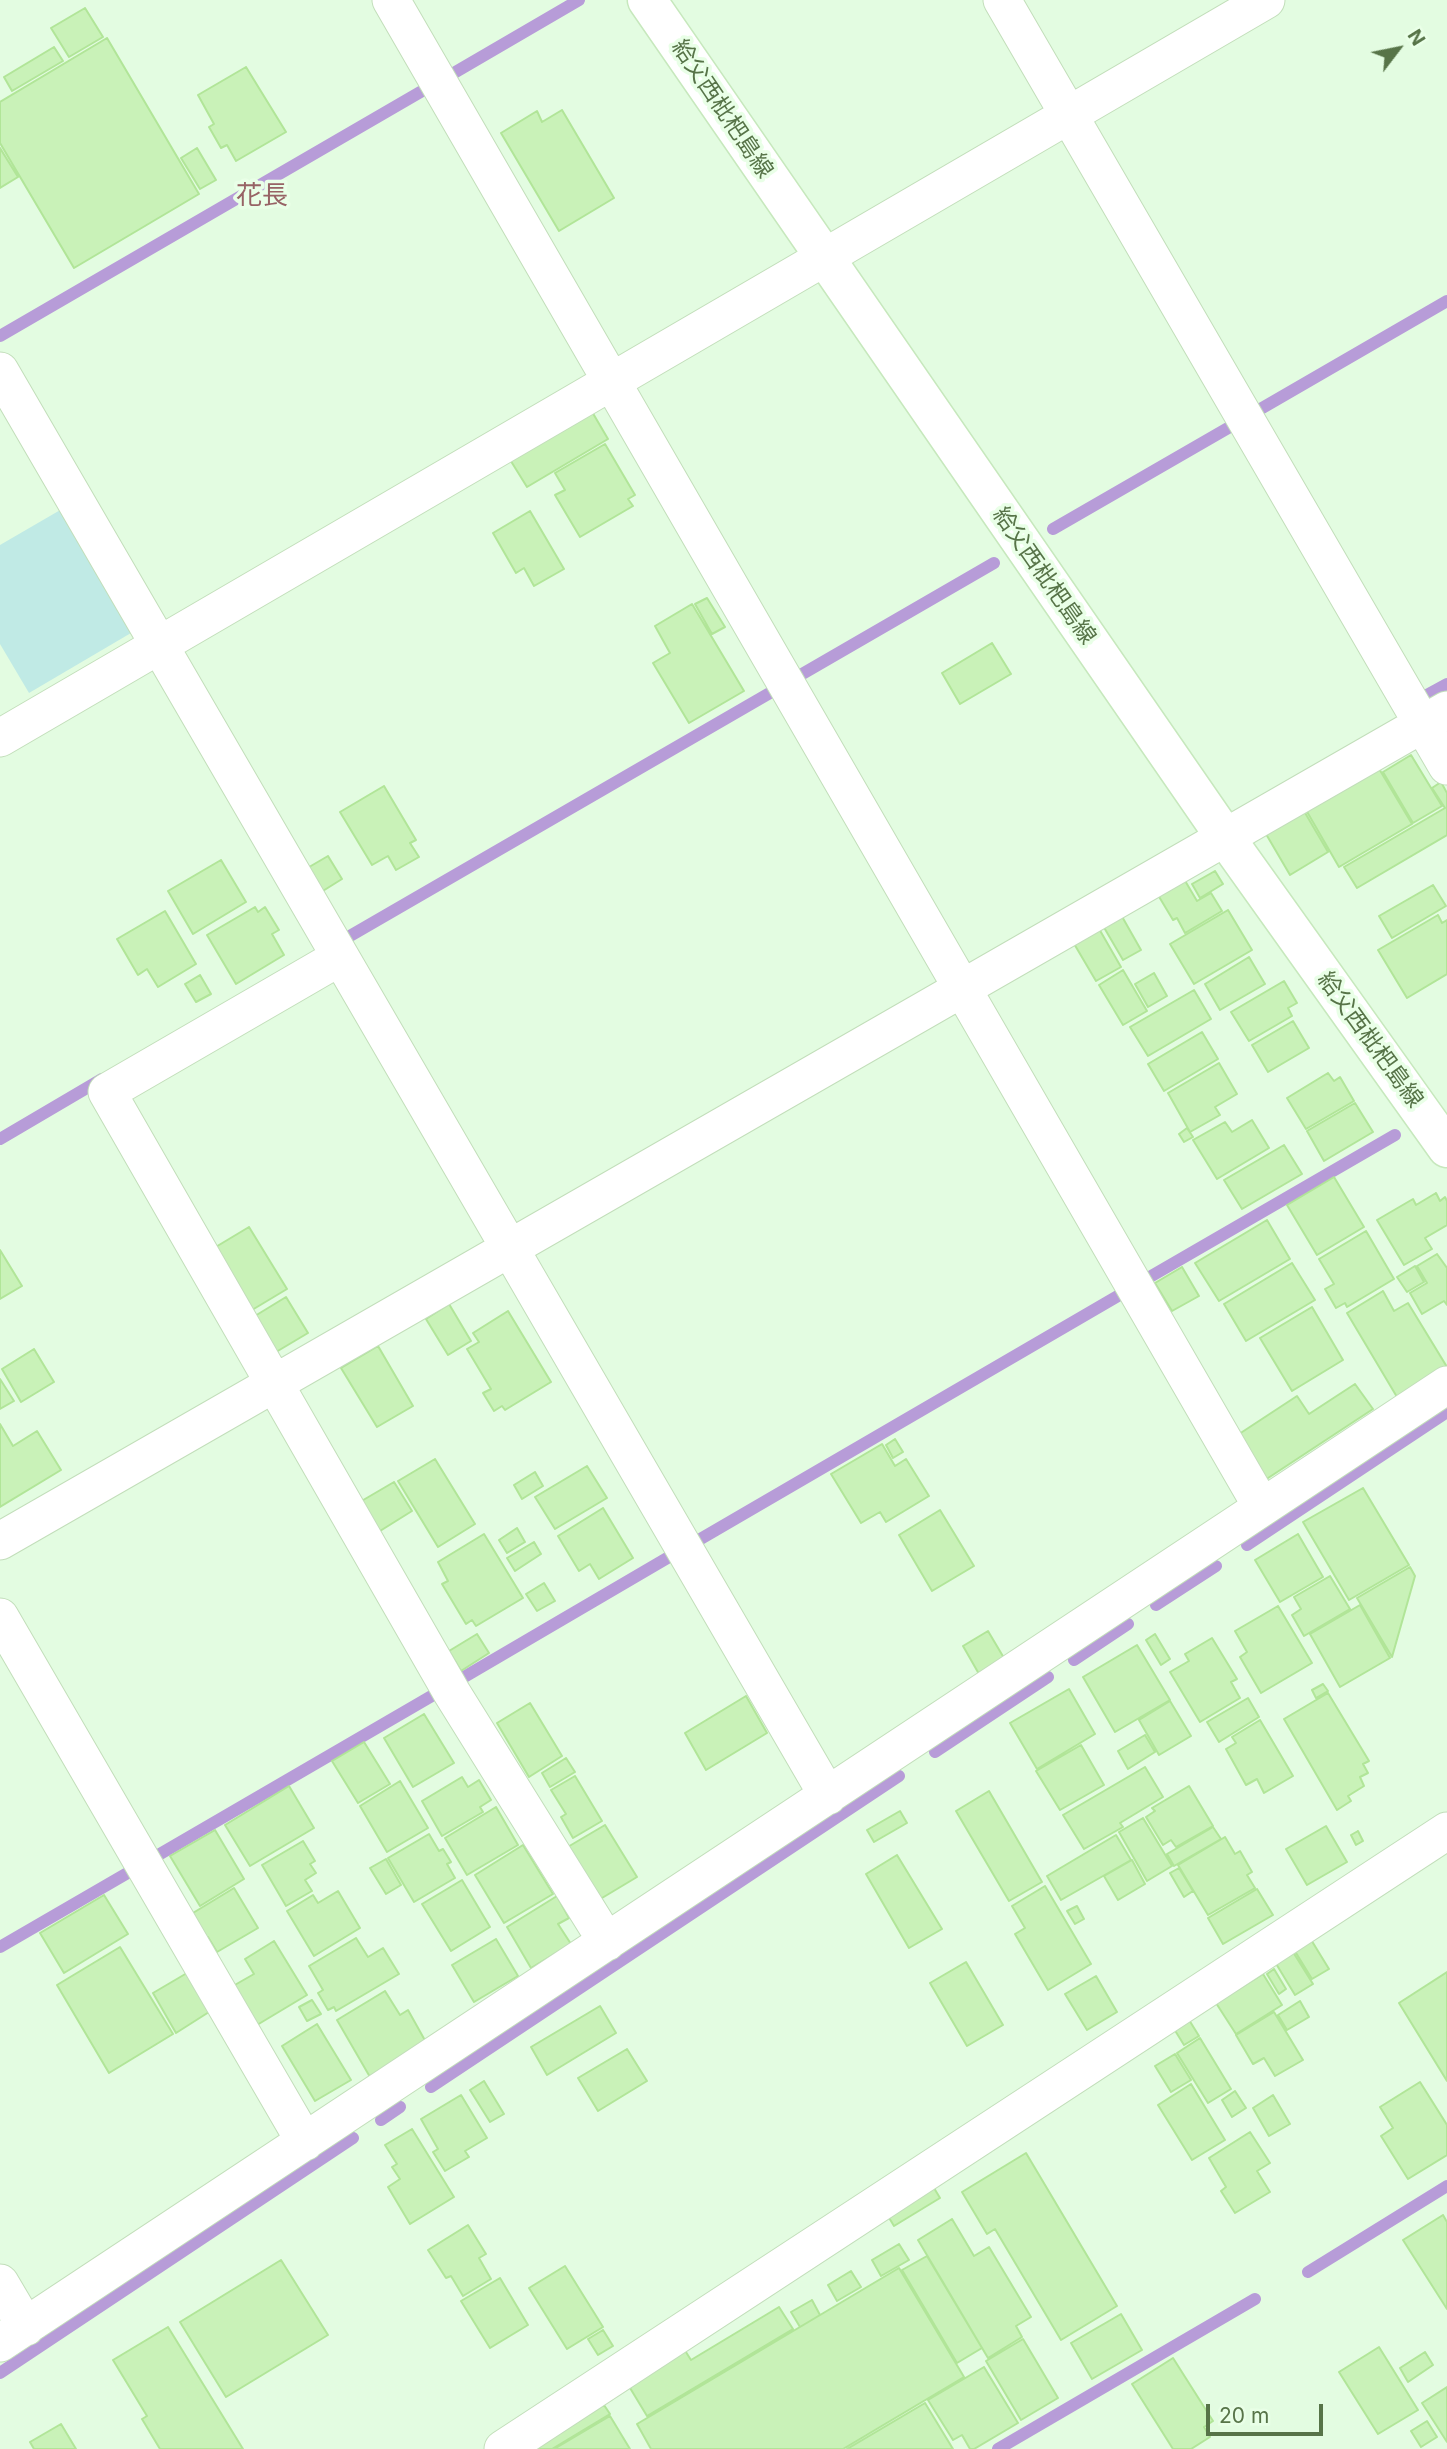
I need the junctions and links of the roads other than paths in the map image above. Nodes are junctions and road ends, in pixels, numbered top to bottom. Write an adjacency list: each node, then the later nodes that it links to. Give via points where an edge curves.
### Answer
1 (391, 0): 8 (street)
2 (647, 0): 6 (main road, 給父西枇杷島線)
3 (1002, 0): 5 (street)
4 (1266, 0): 5 (street)
5 (1069, 114): 6 (street); 10 (street)
6 (823, 257): 8 (street); 13 (main road, 給父西枇杷島線)
7 (0, 371): 9 (street)
8 (611, 381): 9 (street); 15 (street)
9 (159, 645): 11 (street); 14 (street)
10 (1435, 717): 12 (street); 13 (street)
11 (0, 738)
12 (1447, 766)
13 (1225, 837): 15 (street); 16 (main road, 給父西枇杷島線)
14 (340, 957): 17 (street); 18 (street, via 107,1093)
15 (962, 988): 17 (street); 20 (street)
16 (1447, 1148)
17 (509, 1249): 18 (street); 23 (street)
18 (275, 1383): 21 (street); 25 (street, via 452,1693)
19 (1447, 1385): 20 (street)
20 (1262, 1507): 23 (street)
21 (0, 1541)
22 (0, 1617): 26 (street)
23 (828, 1796): 25 (street)
24 (1447, 1831): 29 (street)
25 (607, 1942): 26 (street)
26 (305, 2142): 28 (street)
27 (0, 2283): 28 (street)
28 (13, 2335)
29 (503, 2449)

